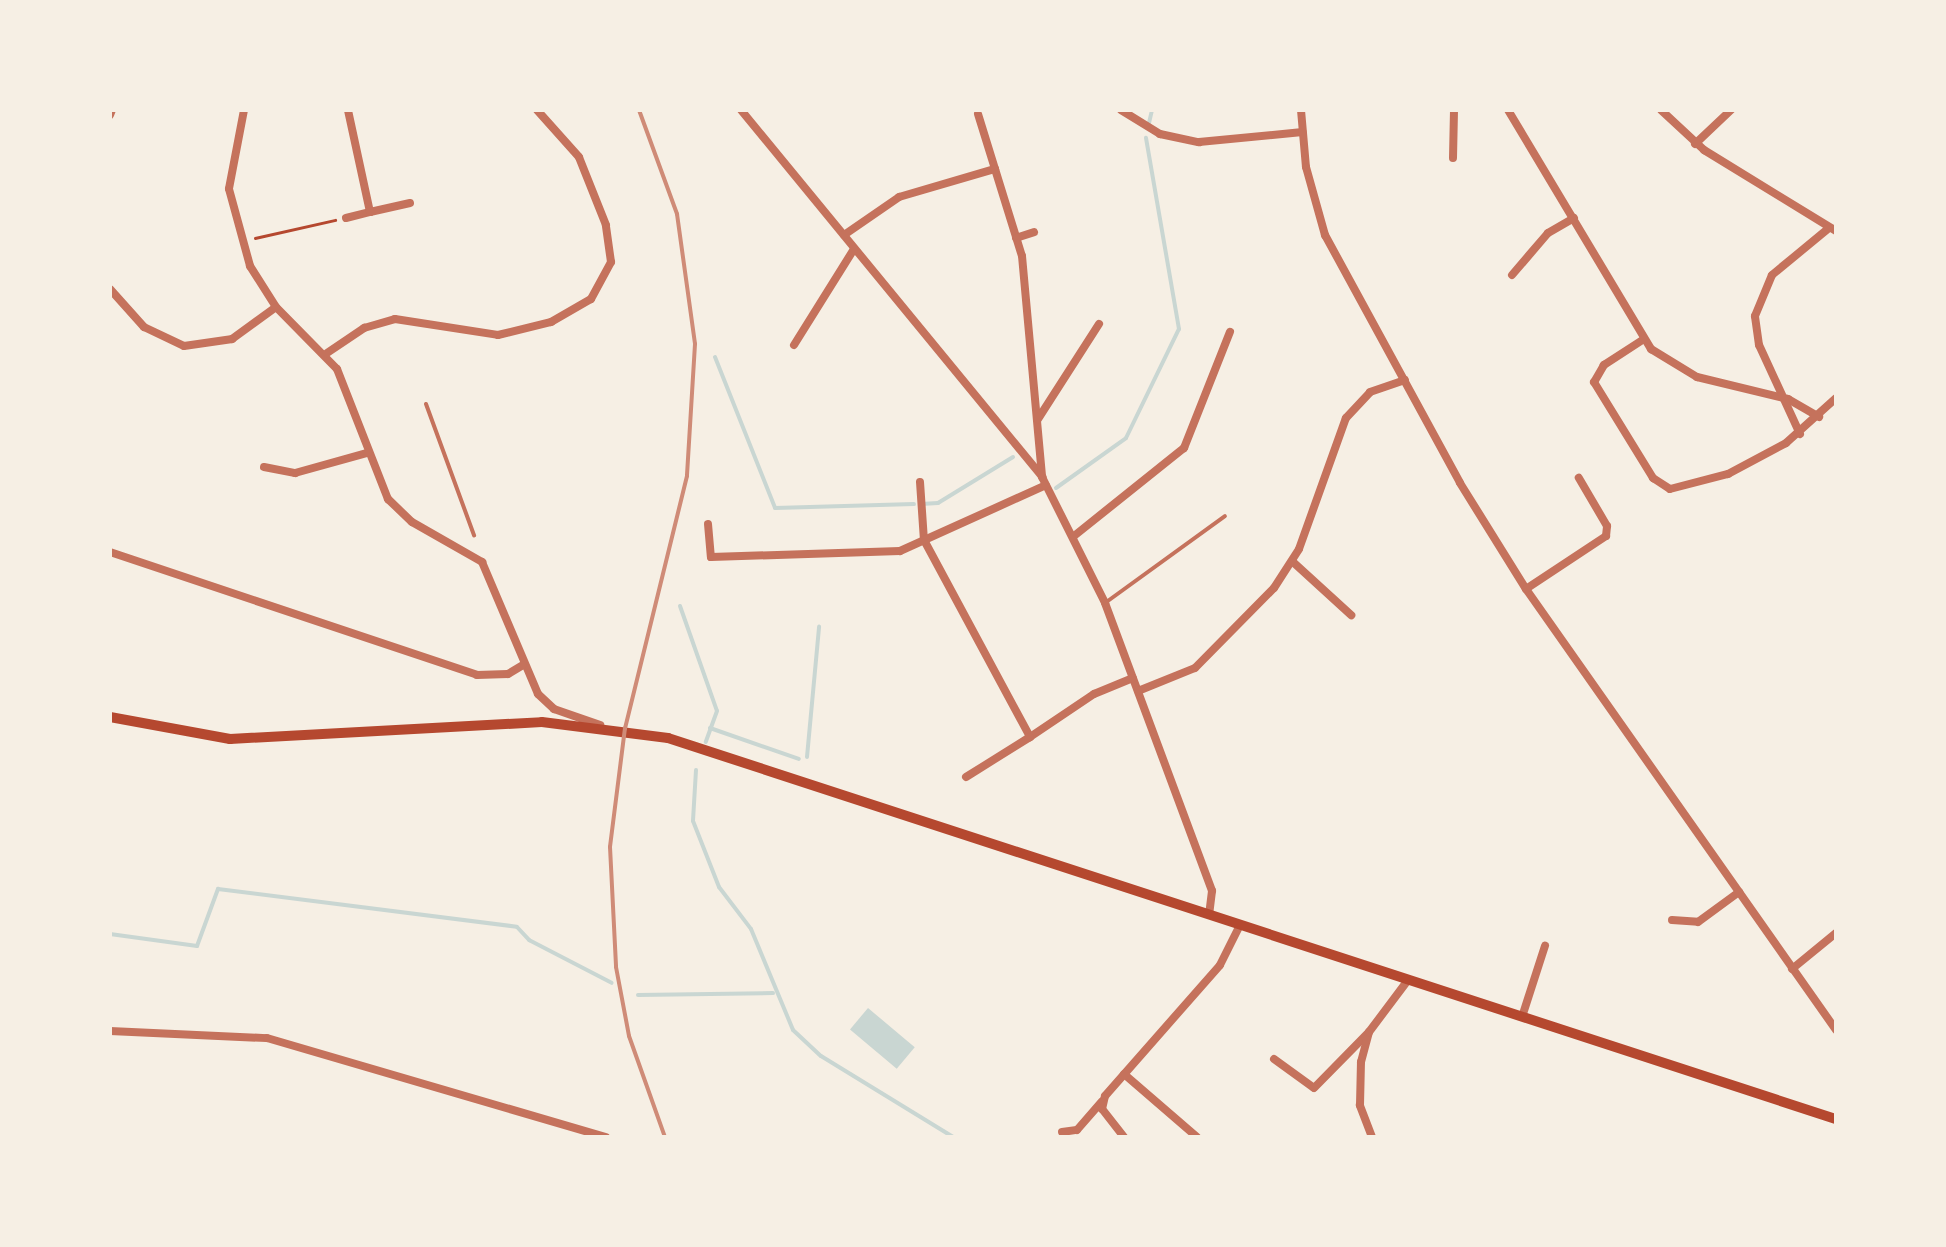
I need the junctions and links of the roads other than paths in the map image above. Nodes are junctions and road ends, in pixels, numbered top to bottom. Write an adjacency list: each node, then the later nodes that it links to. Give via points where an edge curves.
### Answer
1 (258, 110): 11 (street)
2 (348, 110): 18 (street)
3 (537, 110): 33 (street, via 579,157 602,213 611,262 591,299 552,322 498,335 394,318 364,328)
4 (741, 110): 23 (street)
5 (1121, 110): 13 (street, via 1160,134 1199,142)
6 (1301, 110): 13 (street)
7 (1454, 110): 15 (street)
8 (1508, 110): 20 (street)
9 (1661, 110): 14 (street)
10 (1731, 110): 14 (street)
11 (245, 112): 28 (street, via 229,189 240,242)
12 (978, 114): 16 (street)
13 (1303, 132): 34 (street, via 1325,234)
14 (1695, 144): 21 (street)
15 (1454, 158)
16 (995, 170): 23 (street, via 898,197); 24 (street)
17 (410, 203): 18 (street)
18 (370, 212): 19 (street)
19 (346, 218)
20 (1574, 218): 26 (street, via 1548,233); 31 (street)
21 (1833, 230): 36 (street, via 1772,275 1756,308 1760,345)
22 (1034, 232): 24 (street)
23 (844, 236): 25 (street)
24 (1016, 238): 39 (street)
25 (854, 248): 32 (street); 44 (street)
26 (1512, 274)
27 (110, 289): 28 (street, via 144,327 184,346 232,340)
28 (276, 307): 33 (street)
29 (1099, 324): 39 (street)
30 (1230, 332): 49 (street, via 1184,448)
31 (1644, 340): 36 (street, via 1697,378); 40 (street, via 1604,365 1594,382 1660,485 1680,490 1728,474)
32 (794, 345)
33 (327, 353): 41 (street)
34 (1405, 380): 53 (street, via 1370,392 1346,418); 54 (street)
35 (1836, 398): 38 (street)
36 (1788, 399): 38 (street); 40 (street)
37 (426, 404): 48 (lane)
38 (1819, 417): 40 (street)
39 (1038, 420): 44 (street)
40 (1800, 434)
41 (366, 453): 42 (street, via 295,473); 51 (street, via 402,514)
42 (264, 467)
43 (1578, 478): 54 (street, via 1608,526 1606,536)
44 (1044, 481): 49 (street); 50 (street)
45 (920, 482): 50 (street)
46 (1225, 516): 55 (lane)
47 (708, 524): 50 (street, via 711,557 900,551)
48 (474, 534): 51 (street)
49 (1074, 536): 55 (street)
50 (924, 540): 62 (street)
51 (466, 547): 57 (street, via 490,577)
52 (110, 552): 57 (street, via 476,674 500,676)
53 (1294, 562): 56 (street); 59 (street, via 1195,668)
54 (1526, 590): 64 (street)
55 (1105, 603): 58 (street)
56 (1351, 615)
57 (523, 665): 61 (street, via 545,702)
58 (1133, 678): 59 (street); 62 (street, via 1094,694)
59 (1138, 690): 65 (street, via 1212,891)
60 (110, 717): 61 (main road, via 230,740)
61 (600, 724): 65 (main road)
62 (1030, 737): 63 (street)
63 (966, 777)
64 (1739, 892): 66 (street, via 1698,922); 70 (street)
65 (1210, 915): 67 (main road)
66 (1672, 920)
67 (1240, 925): 71 (main road); 77 (street, via 1220,965)
68 (1836, 933): 70 (street)
69 (1545, 946): 72 (street)
70 (1792, 969): 73 (street)
71 (1408, 980): 72 (main road); 75 (street)
72 (1522, 1017): 79 (main road)
73 (1836, 1030)
74 (110, 1031): 81 (street, via 266,1038)
75 (1369, 1032): 76 (street, via 1314,1088); 84 (street, via 1358,1088)
76 (1274, 1059)
77 (1124, 1074): 78 (street); 83 (street)
78 (1102, 1101): 80 (street, via 1078,1130); 82 (street)
79 (1836, 1119)
80 (1062, 1132)
81 (606, 1137)
82 (1124, 1137)
83 (1197, 1137)
84 (1372, 1137)

